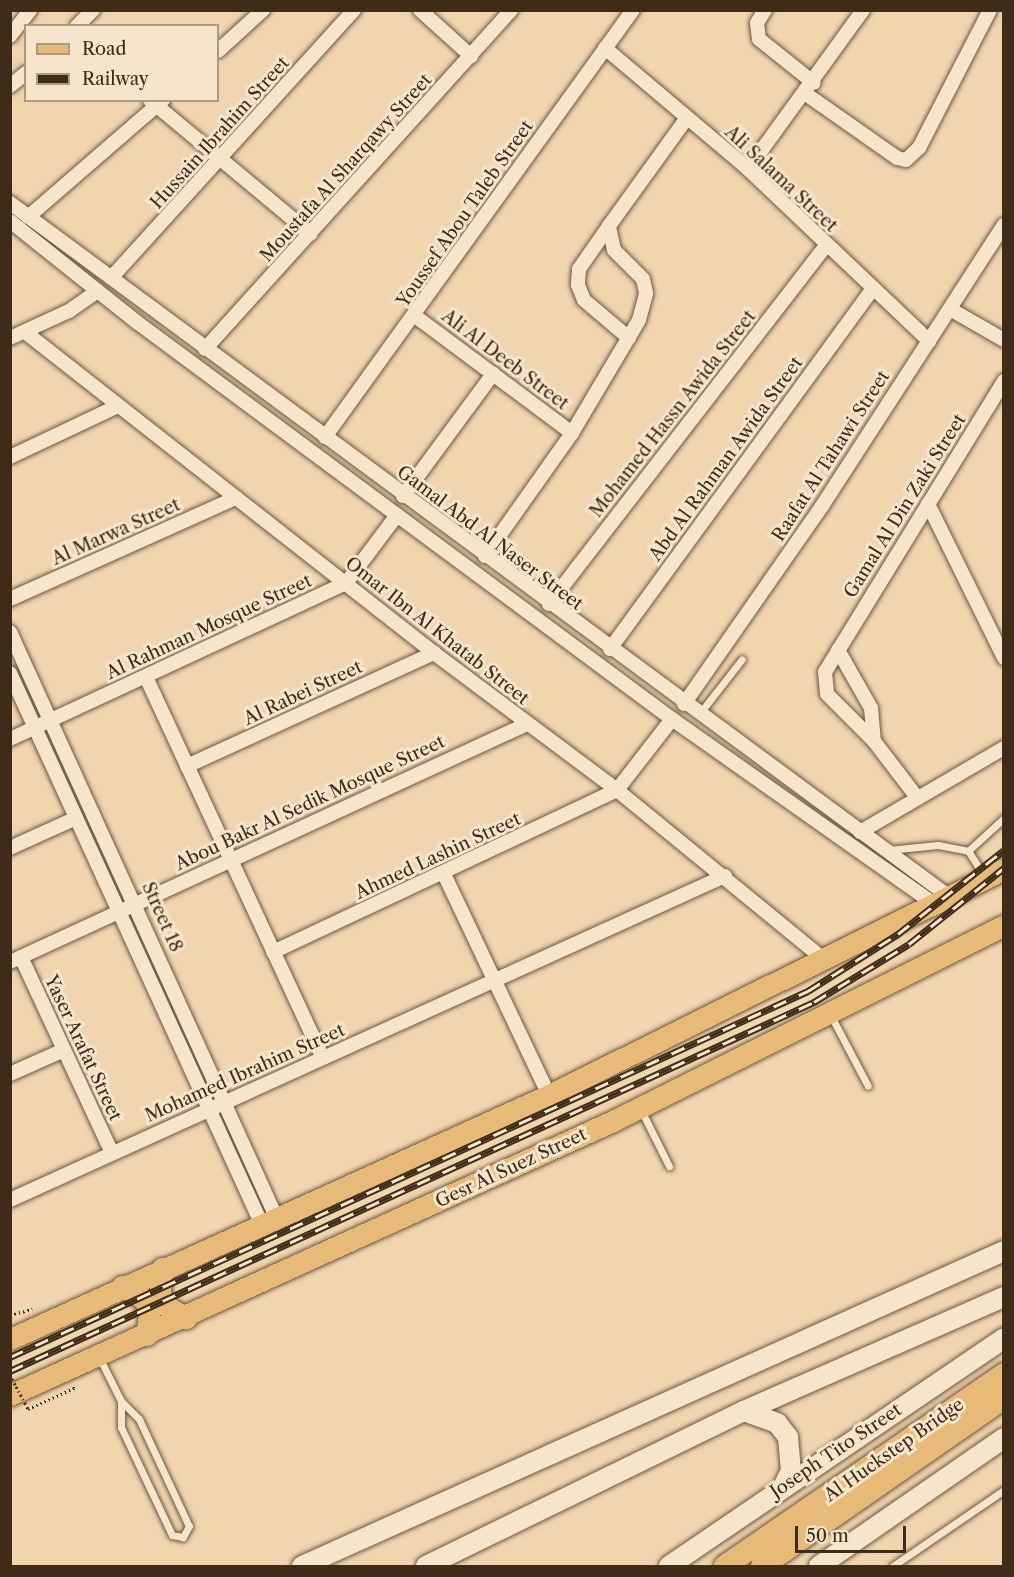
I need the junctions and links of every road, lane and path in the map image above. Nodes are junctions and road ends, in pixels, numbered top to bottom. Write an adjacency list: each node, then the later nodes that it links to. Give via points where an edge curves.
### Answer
1 (30, 10): 12 (street)
2 (93, 10): 11 (street)
3 (263, 10): 14 (street)
4 (354, 10): 21 (street, Hussain Ibrahim Street)
5 (420, 10): 15 (street)
6 (511, 10): 15 (street, Moustafa Al Sharqawy Street)
7 (633, 10): 13 (street, Youssef Abou Taleb Street)
8 (765, 10): 18 (street, via 757,23 759,39)
9 (863, 10): 18 (street)
10 (990, 10): 18 (street, via 919,148 906,160 897,158)
11 (78, 24)
12 (10, 36)
13 (605, 48): 20 (street, Ali Salama Street); 36 (street, Youssef Abou Taleb Street)
14 (219, 50)
15 (471, 56): 29 (street, Moustafa Al Sharqawy Street)
16 (24, 75): 17 (street)
17 (10, 86)
18 (810, 88): 22 (street)
19 (157, 102): 21 (street); 24 (street)
20 (687, 118): 22 (street, Ali Salama Street); 27 (street)
21 (222, 160): 29 (street); 32 (street, Hussain Ibrahim Street)
22 (748, 169): 31 (street, Ali Salama Street)
23 (10, 203): 24 (street, Gamal Abd Al Naser Street)
24 (28, 217): 32 (street, Gamal Abd Al Naser Street)
25 (10, 221): 28 (street, Gamal Abd Al Naser Street)
26 (1004, 225): 35 (street, Raafat Al Tahawi Street)
27 (609, 226): 39 (street, via 614,250 635,267 646,293 645,308); 39 (street, via 579,269 578,285 584,300)
28 (25, 233): 30 (street); 33 (street, Gamal Abd Al Naser Street)
29 (311, 234): 42 (street, Moustafa Al Sharqawy Street)
30 (10, 239)
31 (826, 246): 34 (street, Ali Salama Street); 56 (street, Mohamed Hassn Awida Street)
32 (111, 278): 42 (street, Gamal Abd Al Naser Street)
33 (98, 291): 37 (street); 52 (street, Gamal Abd Al Naser Street)
34 (872, 291): 40 (street, Ali Salama Street); 58 (street, Abd Al Rahman Awida Street)
35 (950, 309): 40 (street, Raafat Al Tahawi Street); 41 (street)
36 (416, 316): 43 (street, Ali Al Deeb Street); 47 (street, Youssef Abou Taleb Street)
37 (25, 332): 38 (street); 45 (street, Omar Ibn Al Khatab Street)
38 (10, 338)
39 (629, 338): 46 (street)
40 (929, 340): 65 (street, Raafat Al Tahawi Street, via 822,506)
41 (1004, 340)
42 (206, 349): 47 (street, Gamal Abd Al Naser Street)
43 (493, 374): 46 (street, Ali Al Deeb Street); 49 (street)
44 (1004, 381): 51 (street, Gamal Al Din Zaki Street)
45 (118, 406): 48 (street); 50 (street, Omar Ibn Al Khatab Street)
46 (572, 433): 53 (street)
47 (325, 437): 49 (street, Gamal Abd Al Naser Street)
48 (10, 457)
49 (403, 496): 53 (street, Gamal Abd Al Naser Street)
50 (236, 498): 54 (street, Omar Ibn Al Khatab Street); 55 (street, Al Marwa Street)
51 (928, 504): 59 (street, Gamal Al Din Zaki Street); 61 (street)
52 (397, 515): 54 (street, Al Rahman Mosque Street); 67 (street, Gamal Abd Al Naser Street)
53 (485, 556): 56 (street, Gamal Abd Al Naser Street)
54 (346, 583): 60 (street, Omar Ibn Al Khatab Street); 64 (street, Al Rahman Mosque Street)
55 (10, 598)
56 (549, 604): 58 (street, Gamal Abd Al Naser Street)
57 (10, 632): 68 (street, Street 18)
58 (610, 649): 65 (street, Gamal Abd Al Naser Street)
59 (838, 650): 72 (street, via 871,708); 72 (street, Gamal Al Din Zaki Street, via 825,672 827,694)
60 (434, 653): 69 (street, Omar Ibn Al Khatab Street); 74 (street, Al Rabei Street)
61 (1004, 658)
62 (742, 659): 66 (lane)
63 (10, 673): 70 (street, Street 18)
64 (146, 677): 68 (street, Al Rahman Mosque Street); 74 (street)
65 (684, 704): 66 (street, Gamal Abd Al Naser Street)
66 (699, 715): 79 (street, Gamal Abd Al Naser Street)
67 (672, 719): 75 (street); 87 (street, Gamal Abd Al Naser Street)
68 (51, 720): 70 (street, Al Rahman Mosque Street); 88 (street, Street 18)
69 (526, 723): 75 (street, Omar Ibn Al Khatab Street); 83 (street, Abou Bakr Al Sedik Mosque Street)
70 (35, 728): 71 (street, Al Rahman Mosque Street); 77 (street, Street 18)
71 (10, 739)
72 (874, 741): 76 (street, Gamal Al Din Zaki Street)
73 (1004, 748): 76 (street)
74 (187, 766): 83 (street)
75 (617, 790): 84 (street, Ahmed Lashin Street); 86 (street, Omar Ibn Al Khatab Street)
76 (916, 796): 79 (street)
77 (76, 818): 80 (street); 89 (street, Street 18)
78 (1004, 818): 82 (lane)
79 (860, 832): 81 (street, Gamal Abd Al Naser Street)
80 (10, 848)
81 (885, 851): 82 (lane, via 938,845); 87 (street, Gamal Abd Al Naser Street)
82 (968, 851): 85 (lane)
83 (230, 859): 88 (street, Abou Bakr Al Sedik Mosque Street); 91 (street)
84 (444, 874): 91 (street, Ahmed Lashin Street); 94 (street)
85 (995, 874): 87 (main road)
86 (725, 876): 93 (street, Omar Ibn Al Khatab Street); 94 (street, Mohamed Ibrahim Street)
87 (944, 902): 93 (main road)
88 (136, 903): 89 (street, Abou Bakr Al Sedik Mosque Street); 101 (street, Street 18)
89 (119, 911): 92 (street, Abou Bakr Al Sedik Mosque Street); 103 (street, Street 18)
90 (1004, 925): 95 (main road, Gesr Al Suez Street)
91 (273, 952): 97 (street)
92 (16, 960): 96 (street, Yaser Arafat Street)
93 (825, 960): 100 (main road)
94 (494, 980): 97 (street, Mohamed Ibrahim Street); 100 (street)
95 (830, 1014): 99 (lane); 102 (main road, Gesr Al Suez Street)
96 (64, 1050): 98 (street); 104 (street, Yaser Arafat Street)
97 (322, 1058): 101 (street, Mohamed Ibrahim Street)
98 (10, 1074)
99 (868, 1086)
100 (549, 1095): 107 (main road)
101 (225, 1102): 103 (street, Mohamed Ibrahim Street); 107 (street, Street 18)
102 (640, 1108): 105 (lane); 114 (main road, Gesr Al Suez Street)
103 (210, 1109): 104 (street, Mohamed Ibrahim Street); 107 (street, Street 18)
104 (112, 1153): 106 (street, Mohamed Ibrahim Street)
105 (669, 1166)
106 (10, 1200)
107 (270, 1222): 109 (main road)
108 (1004, 1251): 129 (main road)
109 (162, 1268): 110 (main road); 114 (main road, via 158,1281 165,1305)
110 (122, 1286): 115 (main road, via 134,1291 147,1305 151,1323); 117 (main road)
111 (1004, 1297): 125 (main road)
112 (30, 1306): 113 (path)
113 (10, 1315)
114 (186, 1318): 115 (main road, Gesr Al Suez Street)
115 (147, 1335): 118 (main road, Gesr Al Suez Street)
116 (1004, 1338): 127 (main road, Joseph Tito Street)
117 (10, 1339)
118 (99, 1357): 122 (main road, Gesr Al Suez Street); 124 (lane)
119 (1004, 1374): 132 (highway, Al Huckstep Bridge)
120 (10, 1375): 121 (path, bridge, via 28,1409)
121 (75, 1388)
122 (10, 1395)
123 (1004, 1398): 133 (highway, Al Huckstep Bridge)
124 (121, 1401): 124 (lane, via 121,1427 172,1535 183,1537 189,1526 139,1419)
125 (744, 1411): 127 (main road, via 777,1423 788,1437 793,1454); 130 (main road)
126 (1004, 1438): 134 (main road)
127 (783, 1487): 131 (main road, Joseph Tito Street)
128 (1004, 1490): 135 (lane)
129 (302, 1566)
130 (426, 1566)
131 (669, 1566)
132 (725, 1566)
133 (762, 1566)
134 (819, 1566)
135 (892, 1566)

